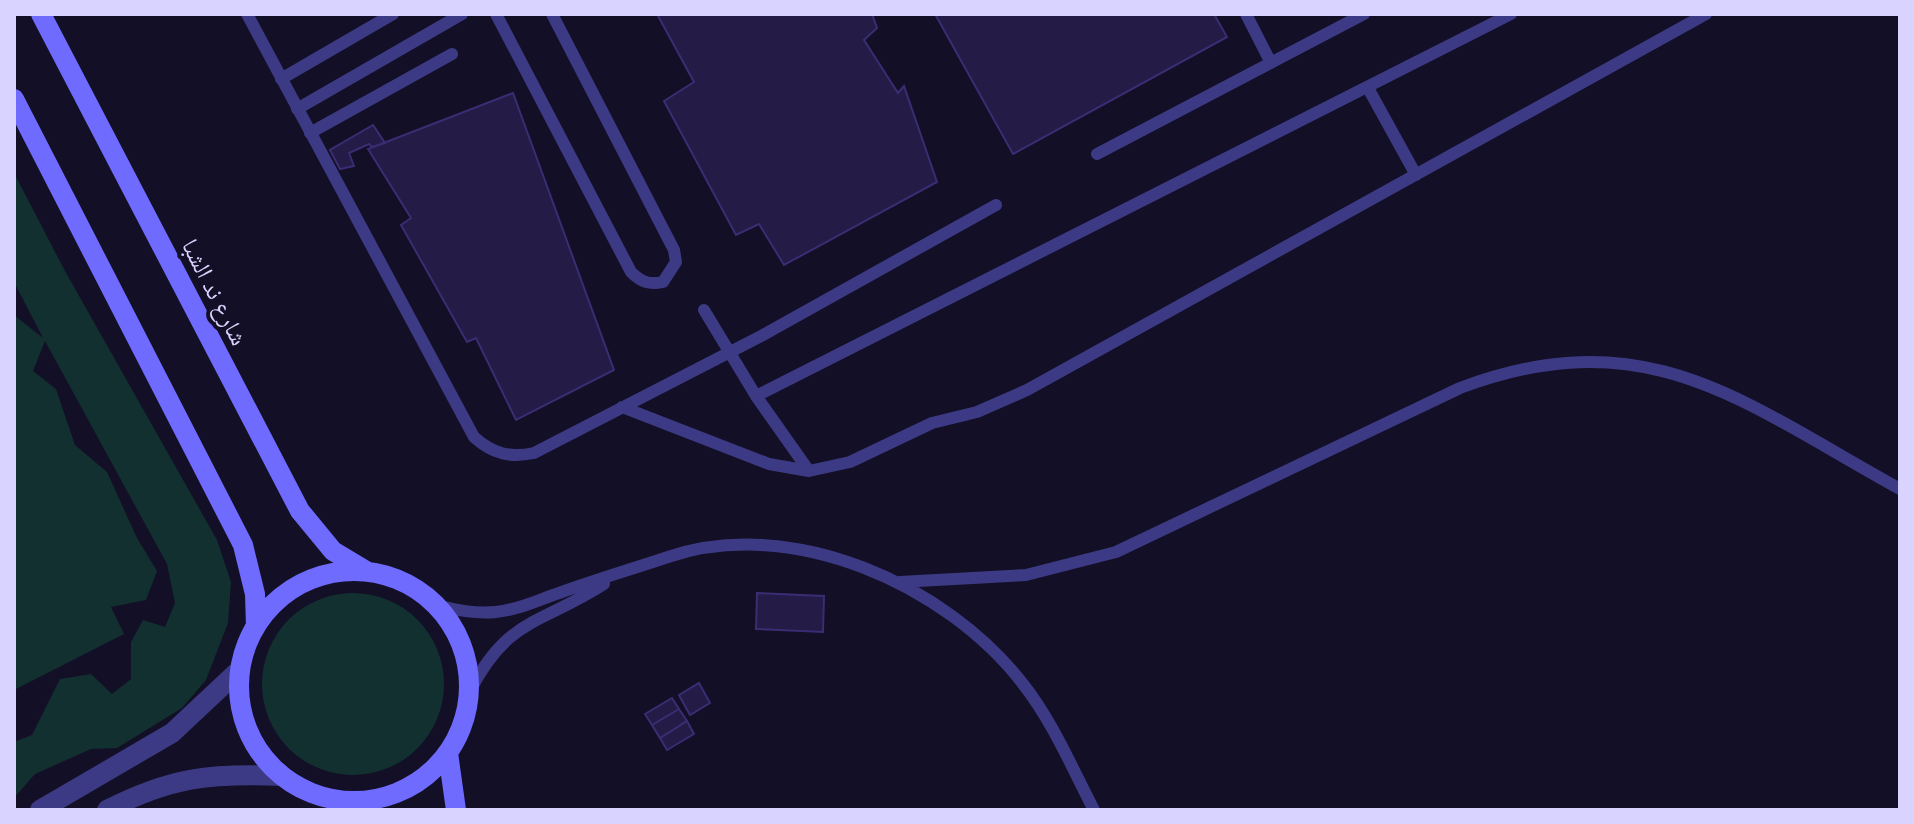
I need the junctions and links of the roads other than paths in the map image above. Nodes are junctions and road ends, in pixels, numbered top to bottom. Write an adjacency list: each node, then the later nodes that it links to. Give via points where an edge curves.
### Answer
1 (41, 14): 27 (main road, شارع ند الشبا, via 300,511 333,551)
2 (247, 14): 13 (lane)
3 (393, 14): 13 (lane)
4 (462, 14): 16 (lane)
5 (496, 14): 6 (lane, via 631,272 639,281 663,282 676,262 674,250)
6 (552, 14)
7 (1246, 14): 12 (lane)
8 (1364, 14): 12 (lane)
9 (1511, 14): 14 (lane)
10 (1706, 14): 19 (lane)
11 (452, 54): 17 (lane)
12 (1271, 63): 18 (lane)
13 (281, 79): 16 (lane)
14 (1368, 88): 19 (lane); 23 (lane)
15 (14, 99): 31 (main road, via 243,545 255,594)
16 (297, 109): 17 (lane)
17 (310, 133): 24 (lane, via 474,437 484,446 508,456 534,453)
18 (1097, 154)
19 (1416, 175): 25 (lane, via 1027,390 977,412 932,423 850,462)
20 (996, 205): 22 (lane)
21 (704, 310): 22 (lane)
22 (728, 353): 23 (lane); 24 (lane)
23 (756, 396): 25 (lane)
24 (622, 407): 25 (lane, via 769,464)
25 (809, 471)
26 (1900, 489): 29 (lane, via 1686,376 1610,360 1571,360 1500,373 1460,388 1149,538 1087,562 1026,575)
27 (368, 572): 30 (main road, via 405,583); 31 (main road, via 342,572 293,589)
28 (612, 578): 29 (lane, via 672,556 757,547 841,560); 30 (lane, via 495,612); 33 (lane, via 517,628 485,662)
29 (900, 582): 40 (lane, via 955,616 1010,667 1042,710)
30 (436, 605): 33 (main road, via 455,630)
31 (256, 626): 32 (main road)
32 (236, 673): 35 (main road, via 246,726); 37 (street, via 172,733)
33 (470, 691): 34 (main road, via 467,713)
34 (448, 753): 36 (main road, via 422,778 390,796); 39 (main road)
35 (282, 776): 36 (main road); 38 (street, via 195,776 154,787)
36 (349, 805)
37 (41, 810)
38 (107, 810)
39 (456, 810)
40 (1094, 810)

